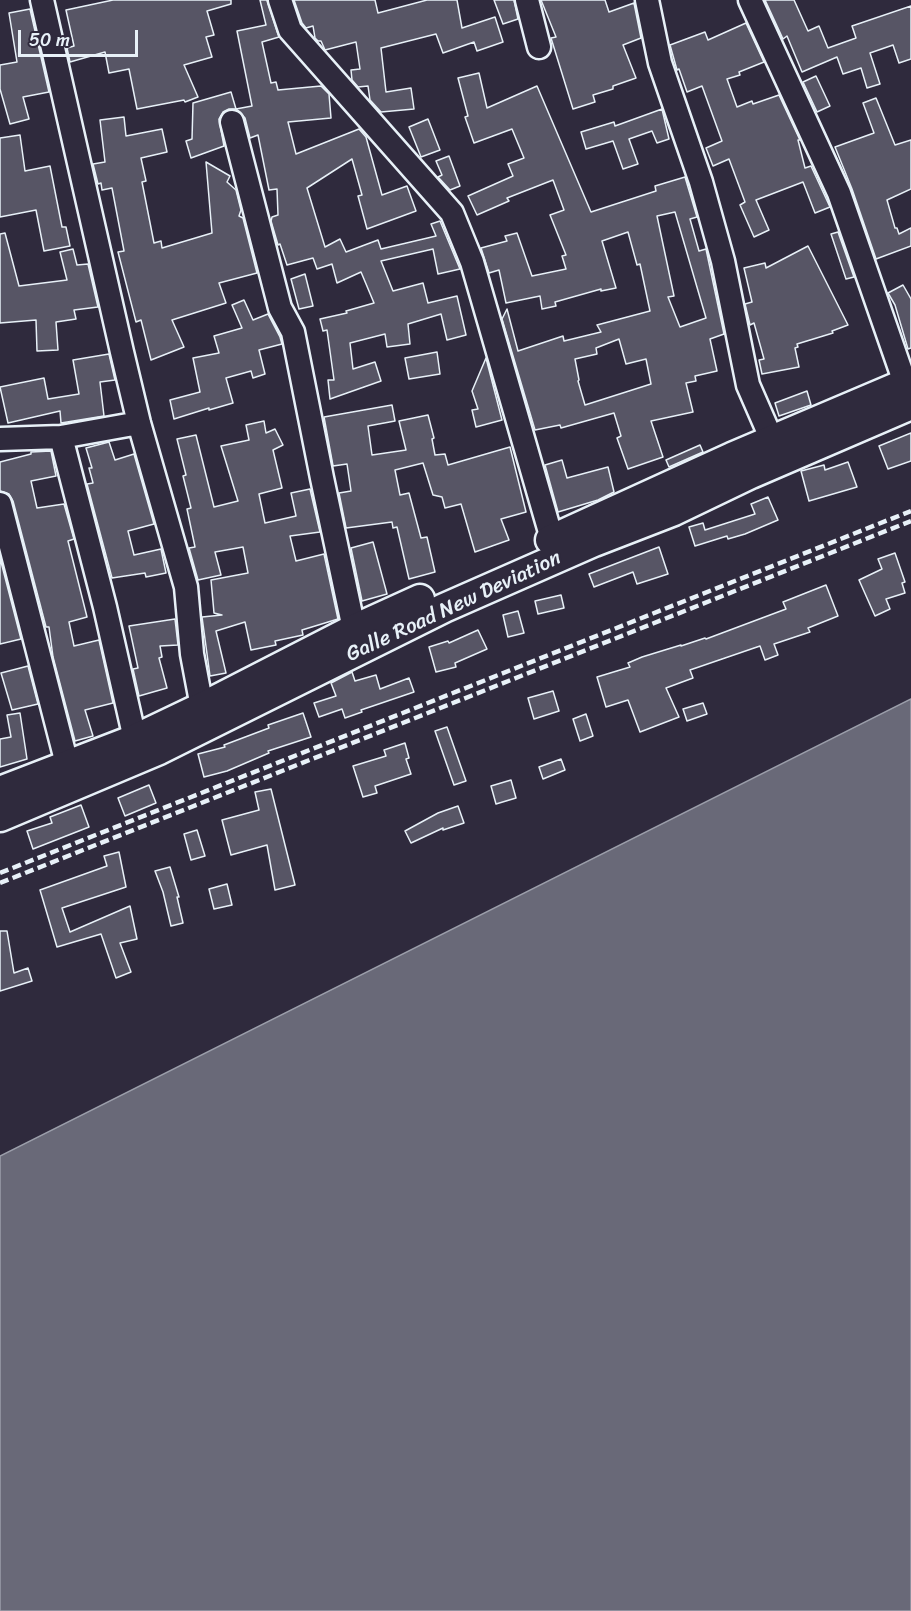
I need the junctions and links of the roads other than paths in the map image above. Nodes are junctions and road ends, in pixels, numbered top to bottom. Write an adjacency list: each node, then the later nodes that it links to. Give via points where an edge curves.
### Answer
1 (42, 0): 9 (street)
2 (280, 0): 14 (street, via 290,30 452,213 472,262)
3 (527, 0): 6 (street)
4 (647, 0): 12 (street, via 660,63 702,182 723,261 748,385)
5 (750, 0): 8 (street, via 839,194)
6 (539, 47)
7 (232, 122): 15 (street, via 280,308 293,332)
8 (909, 389): 12 (main road, Galle Road New Deviation); 20 (main road, Galle Road New Deviation, via 674,511 444,608 159,750)
9 (140, 423): 10 (street); 16 (street, via 186,587)
10 (61, 437): 11 (street); 17 (street)
11 (0, 439)
12 (772, 440): 14 (main road, Galle Road New Deviation)
13 (0, 504): 18 (street)
14 (552, 539): 15 (main road, Galle Road New Deviation)
15 (354, 629): 16 (main road, Galle Road New Deviation)
16 (202, 707): 17 (main road, Galle Road New Deviation)
17 (135, 739): 18 (main road, Galle Road New Deviation)
18 (67, 764): 19 (main road, Galle Road New Deviation)
19 (0, 791)
20 (0, 817)

